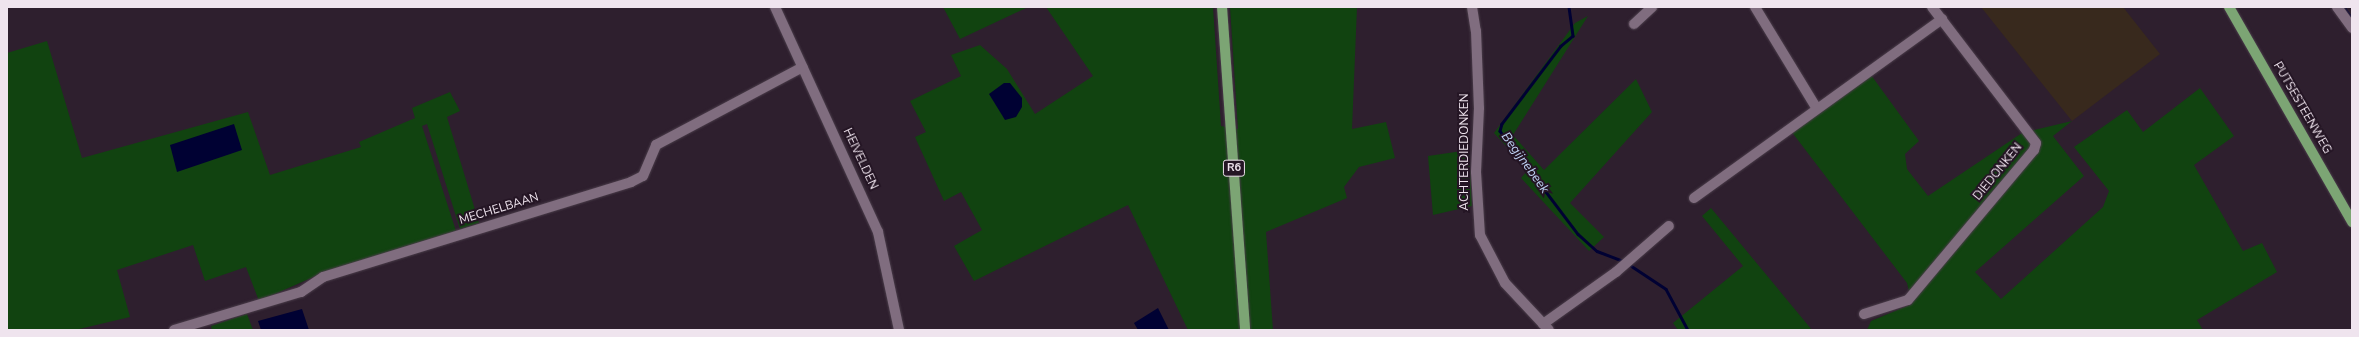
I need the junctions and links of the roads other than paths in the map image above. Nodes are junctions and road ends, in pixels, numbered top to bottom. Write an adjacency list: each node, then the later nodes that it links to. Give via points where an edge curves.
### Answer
1 (775, 7): 12 (street, HEIVELDEN)
2 (1222, 7): 21 (main road, R6)
3 (1472, 7): 18 (street, ACHTERDIEDONKEN, via 1479,108 1476,172 1480,235 1496,270)
4 (1652, 7): 10 (street)
5 (1755, 7): 13 (street)
6 (1932, 7): 9 (street, DIEDONKEN)
7 (2229, 7): 15 (main road, PUTSESTEENWEG)
8 (2337, 7): 11 (street)
9 (1942, 19): 13 (street); 17 (street, DIEDONKEN, via 2036,143 2034,150 1908,300)
10 (1634, 24)
11 (2352, 28)
12 (803, 67): 19 (street, MECHELBAAN, via 656,145 643,176 631,182 323,277 301,292); 20 (street, HEIVELDEN, via 878,232)
13 (1817, 108): 14 (street)
14 (1694, 198)
15 (2352, 222)
16 (1669, 226): 18 (street, ACHTERDIEDONKEN)
17 (1864, 314)
18 (1546, 327)
19 (174, 330)
20 (899, 330)
21 (1245, 330)

